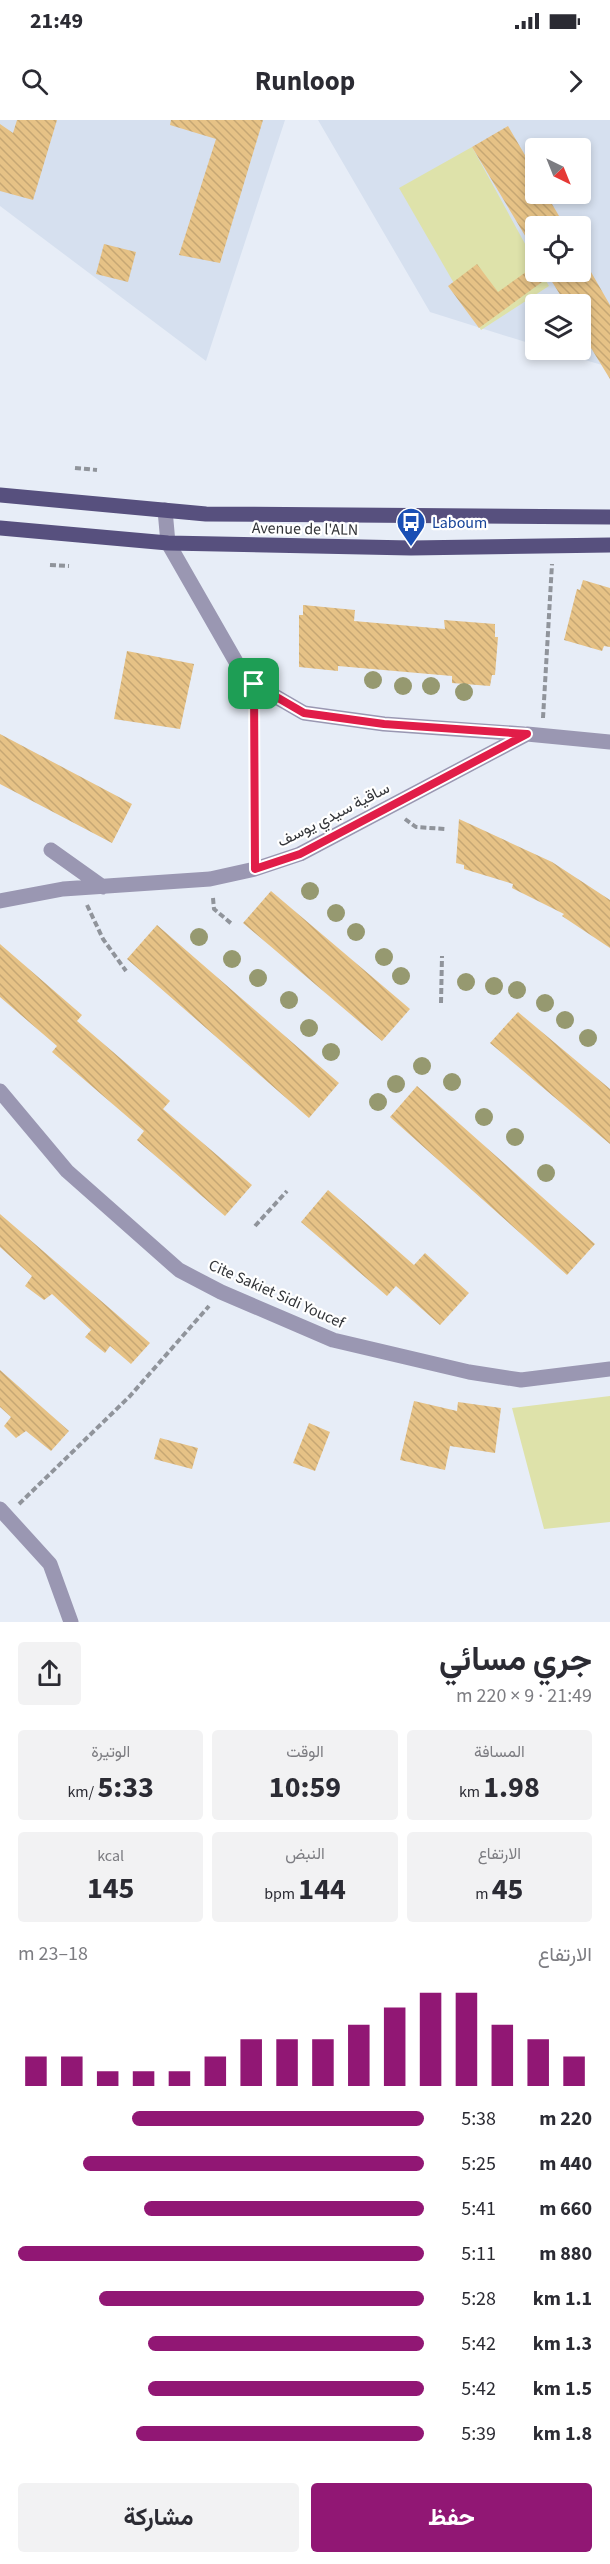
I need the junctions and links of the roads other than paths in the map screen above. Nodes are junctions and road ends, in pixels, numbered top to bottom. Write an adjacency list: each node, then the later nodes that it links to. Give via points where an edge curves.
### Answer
1 (0, 495): 2 (main road)
2 (165, 510): 3 (main road, via 206,514); 5 (street)
3 (610, 517)
4 (0, 528): 5 (main road, Avenue de l'ALN)
5 (168, 543): 6 (main road, Avenue de l'ALN, via 411,548); 7 (street, via 238,667 254,684 304,713 384,724)
6 (610, 545)
7 (535, 734): 8 (street); 10 (street, ساقية سيدي يوسف, via 300,854 210,879)
8 (610, 742)
9 (51, 850): 10 (street)
10 (103, 887): 11 (street, ساقية سيدي يوسف)
11 (0, 901)
12 (0, 1091): 13 (street, Cite Sakiet Sidi Youcef, via 68,1171 179,1270 221,1292 333,1340 469,1372 521,1380)
13 (610, 1369)
14 (3, 1513): 15 (street, via 50,1564)
15 (71, 1622)

